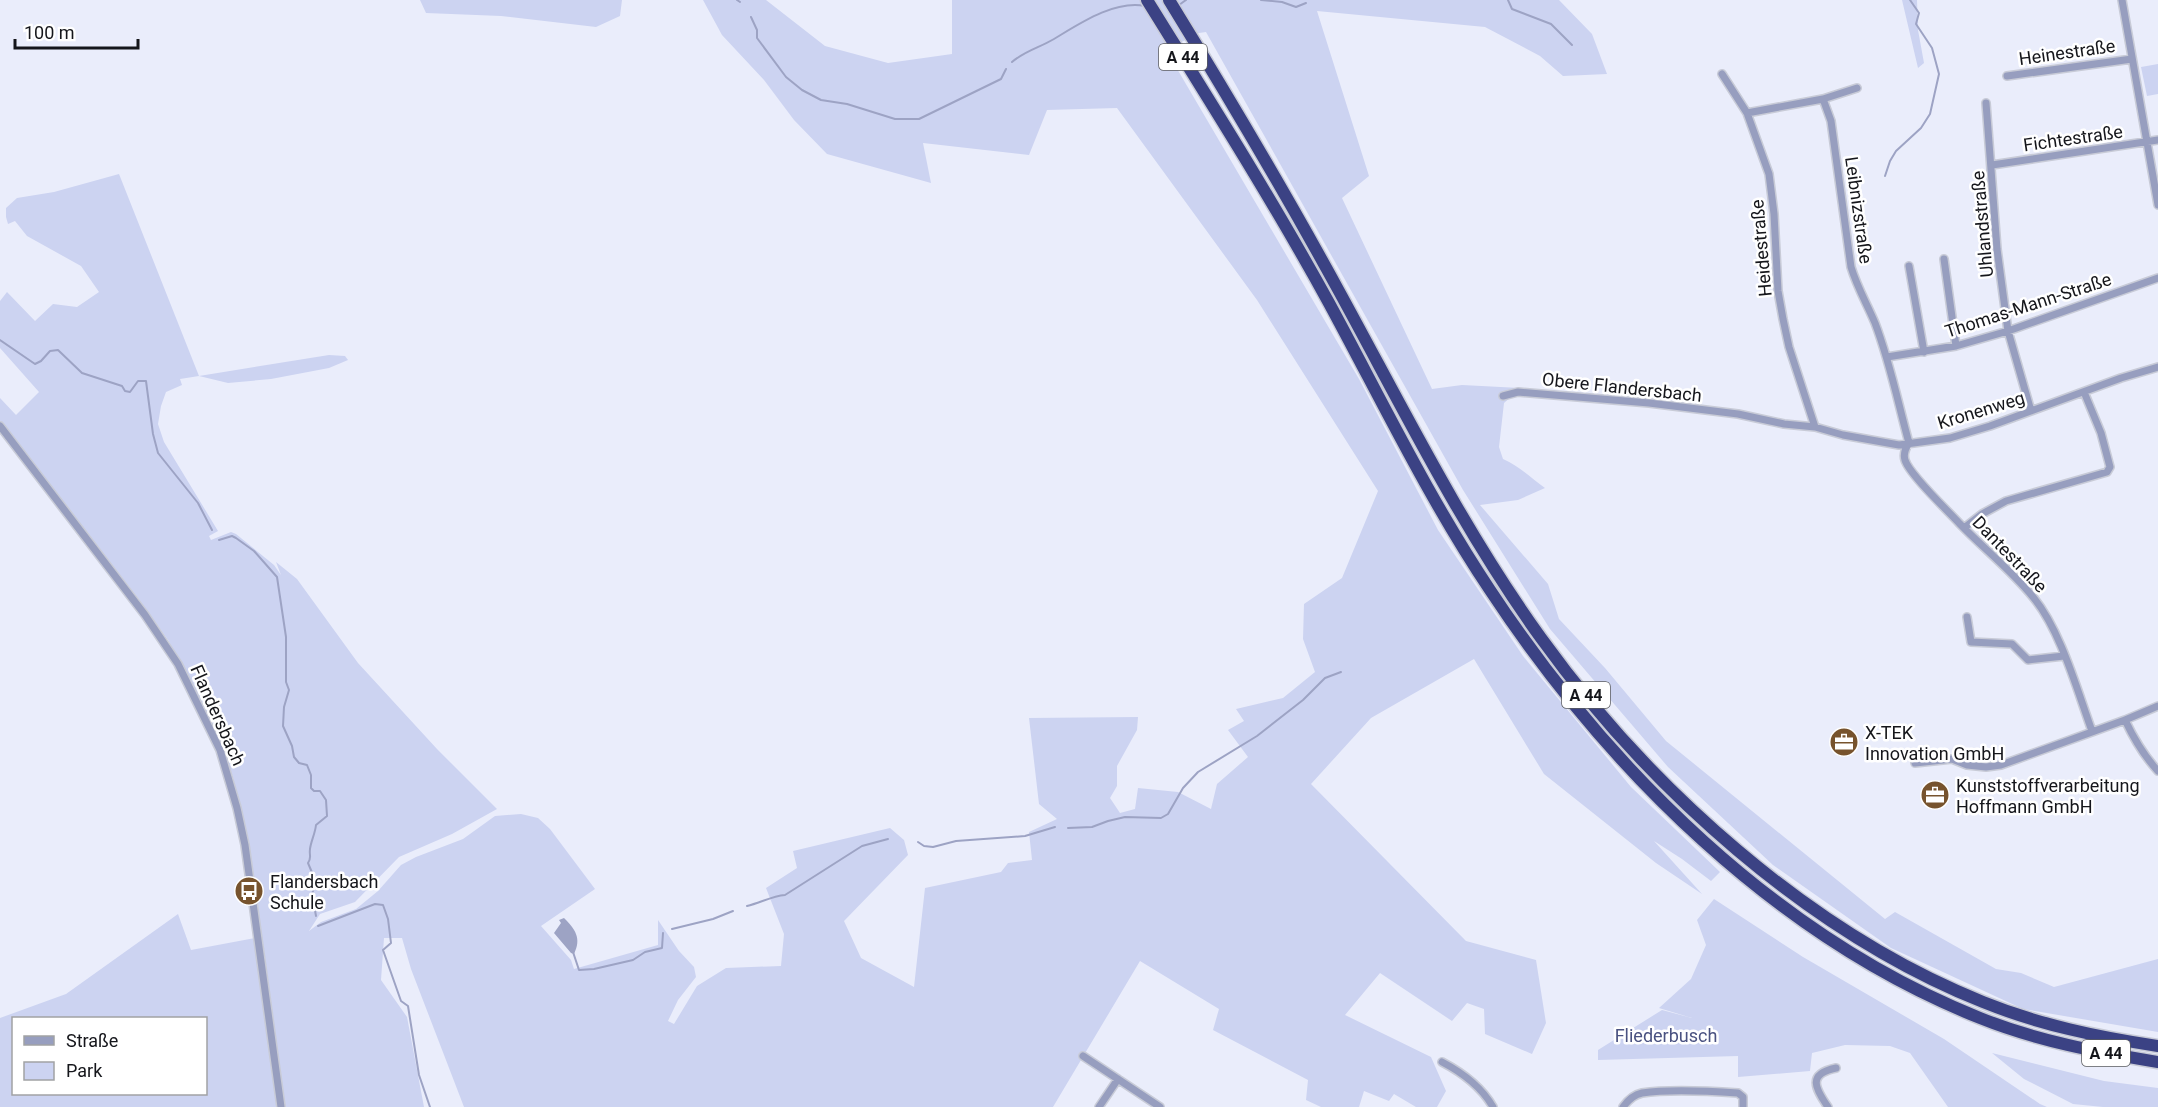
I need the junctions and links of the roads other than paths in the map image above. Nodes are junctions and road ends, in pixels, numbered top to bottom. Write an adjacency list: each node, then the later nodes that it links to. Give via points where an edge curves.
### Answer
1 (1147, 0): 41 (highway, A 44, via 1328,302 1448,524 1489,590 1528,646 1637,775 1684,823 1808,925 1926,995 2054,1043)
2 (1169, 0): 38 (highway, A 44, via 1234,105 1461,515 1502,581 1594,706 1649,767 1763,871 1822,916 1893,960 1983,1003 2043,1023)
3 (2122, 0): 4 (street)
4 (2132, 59): 6 (street, Heinestraße); 12 (street)
5 (1722, 74): 10 (street, Heidestraße)
6 (2007, 76)
7 (1857, 88): 8 (street)
8 (1823, 99): 10 (street); 21 (street, Leibnizstraße, via 1831,121 1851,267)
9 (1986, 103): 13 (street, Uhlandstraße)
10 (1747, 113): 28 (street, Heidestraße, via 1769,174 1783,319)
11 (2158, 140): 12 (street, Fichtestraße)
12 (2147, 142): 13 (street, Fichtestraße); 14 (street)
13 (1992, 165): 18 (street, Uhlandstraße, via 1997,249)
14 (2158, 205)
15 (1944, 259): 19 (street)
16 (1909, 266): 20 (street)
17 (2158, 278): 18 (street, Thomas-Mann-Straße)
18 (2008, 331): 19 (street, Thomas-Mann-Straße); 25 (street, Uhlandstraße)
19 (1956, 346): 20 (street, Thomas-Mann-Straße)
20 (1924, 352): 21 (street, Thomas-Mann-Straße)
21 (1887, 357): 29 (street)
22 (2158, 367): 23 (street, Kronenweg)
23 (2084, 392): 25 (street, Kronenweg); 30 (street, via 2101,433 2110,467 2107,472 2006,501)
24 (1503, 396): 26 (street, Obere Flandersbach, via 1518,392)
25 (2031, 411): 29 (street, Kronenweg, via 1950,438)
26 (1738, 414): 28 (street, Kronenweg)
27 (0, 426): 44 (street, Flandersbach, via 166,642 220,750 245,845)
28 (1815, 427): 29 (street, Kronenweg, via 1899,445)
29 (1909, 443): 30 (street, Dantestraße, via 1904,451 1905,462)
30 (1964, 528): 32 (street, Dantestraße, via 2033,597)
31 (1967, 617): 32 (street, via 1971,642 2012,644 2028,660)
32 (2064, 656): 35 (street, Dantestraße)
33 (2158, 706): 34 (street)
34 (2125, 720): 35 (street); 37 (street, via 2147,760)
35 (2092, 731): 36 (street, via 2001,765 1967,765 1952,759)
36 (1915, 762)
37 (2158, 771)
38 (2158, 1046)
39 (1083, 1056): 43 (street)
40 (1442, 1062): 47 (street, via 1461,1072)
41 (2158, 1062)
42 (1836, 1068): 50 (street, via 1818,1074 1816,1079 1819,1094)
43 (1118, 1079): 45 (street); 46 (street)
44 (281, 1107)
45 (1099, 1107)
46 (1160, 1107)
47 (1493, 1107)
48 (1623, 1107): 49 (street, via 1642,1093 1688,1092 1737,1093 1743,1097)
49 (1743, 1107)
50 (1828, 1107)

